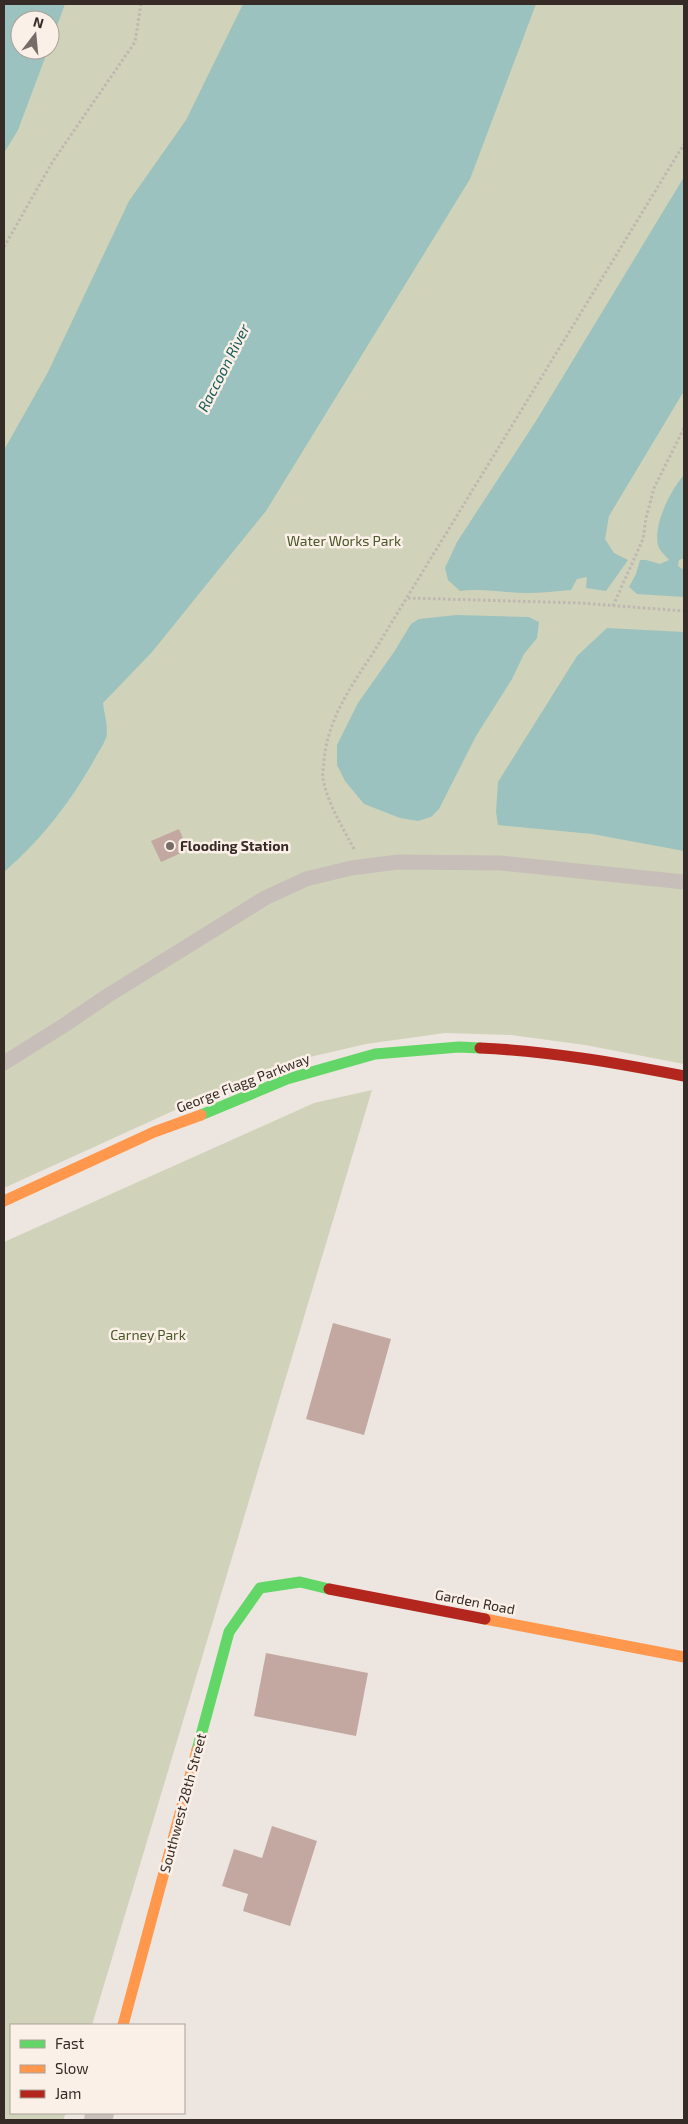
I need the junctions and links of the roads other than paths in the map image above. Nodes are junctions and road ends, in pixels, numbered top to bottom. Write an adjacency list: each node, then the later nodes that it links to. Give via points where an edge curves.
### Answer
1 (684, 882): 3 (lane, via 500,863 398,862 306,879 265,898)
2 (4, 1048): 3 (lane)
3 (19, 1052): 4 (lane)
4 (4, 1063)
5 (684, 1076): 6 (street, George Flagg Parkway, via 611,1062 508,1049 449,1048 375,1054 287,1079 154,1132)
6 (4, 1201)
7 (260, 1588): 8 (street, Garden Road, via 300,1582); 9 (street, Southwest 28th Street, via 229,1632)
8 (684, 1657)
9 (123, 2024)

